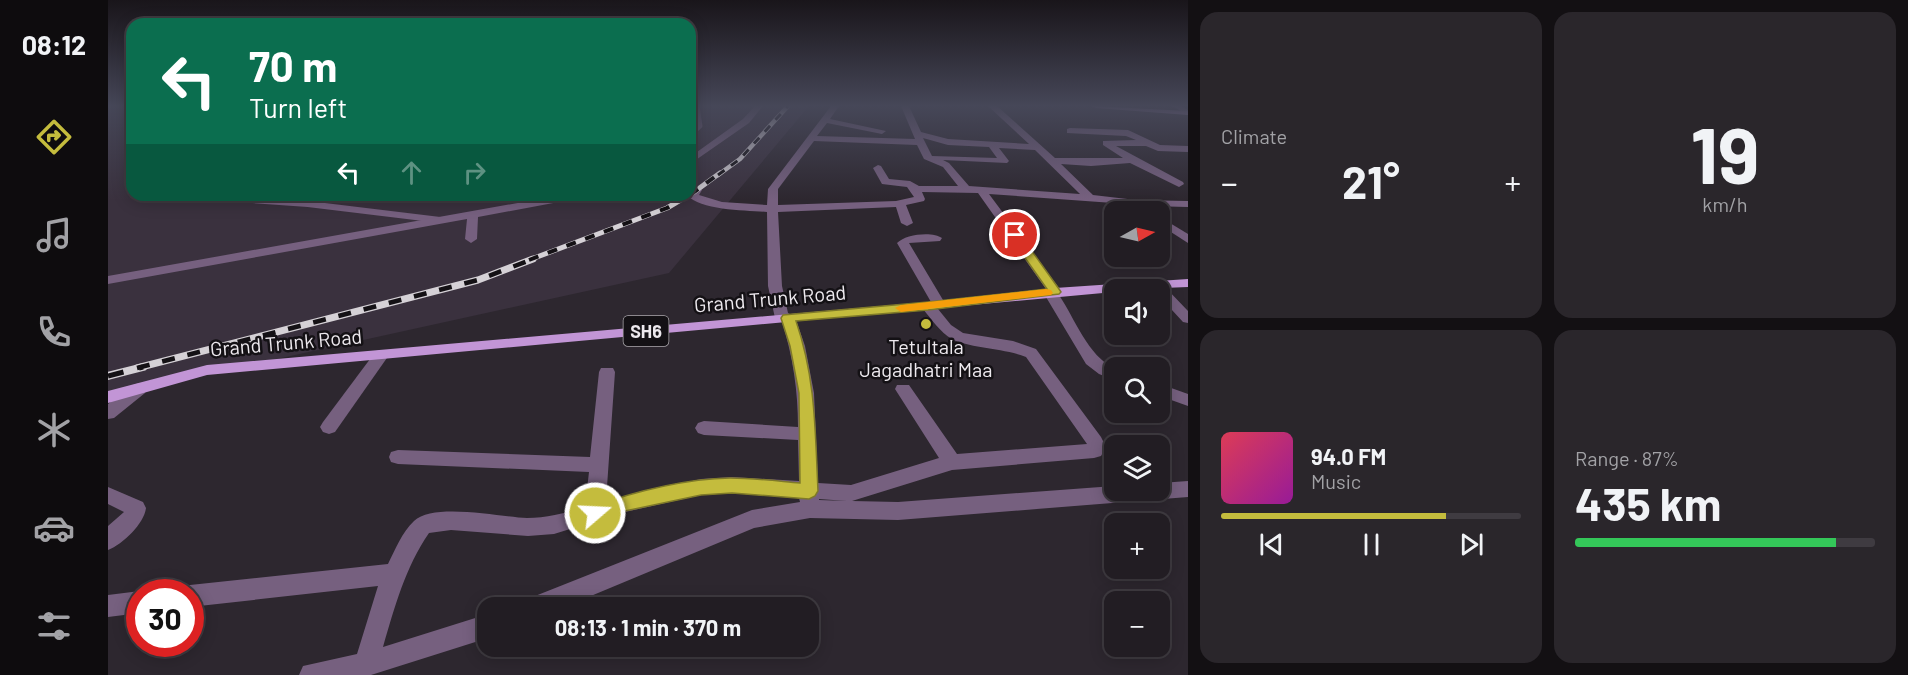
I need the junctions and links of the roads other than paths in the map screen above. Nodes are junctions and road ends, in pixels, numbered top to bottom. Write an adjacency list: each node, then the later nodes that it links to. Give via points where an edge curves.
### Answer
1 (722, 138): 10 (street)
2 (812, 138): 3 (street); 28 (street, via 776,183)
3 (919, 138): 7 (street); 11 (street)
4 (1027, 138): 8 (street)
5 (1138, 138): 6 (street)
6 (1144, 140): 9 (street, via 1158,148); 12 (street, via 1106,143)
7 (993, 146): 8 (street); 11 (street, via 1004,161)
8 (1038, 147): 13 (street)
9 (1188, 149)
10 (696, 156)
11 (927, 157): 18 (street, via 946,165)
12 (1130, 159): 13 (street, via 1091,163); 16 (street)
13 (1051, 160): 21 (street)
14 (878, 168): 17 (street, via 886,182 910,184)
15 (1167, 184): 16 (street)
16 (1184, 184)
17 (916, 189): 18 (street); 25 (street, via 920,199)
18 (966, 189): 19 (street)
19 (982, 191): 21 (street); 40 (street)
20 (696, 196): 28 (street, via 729,206)
21 (1090, 198): 24 (street)
22 (265, 201): 30 (lane)
23 (542, 201): 29 (street)
24 (1117, 201)
25 (900, 204): 28 (street); 31 (street)
26 (1170, 204): 27 (street)
27 (1188, 204)
28 (772, 209): 43 (street, via 775,286)
29 (472, 214): 30 (street); 35 (street)
30 (440, 220): 36 (street)
31 (907, 223)
32 (1170, 227): 34 (street)
33 (936, 237): 42 (street, via 903,243)
34 (1188, 239)
35 (471, 240)
36 (108, 280)
37 (1188, 284): 38 (main road, Grand Trunk Road / SH6)
38 (1170, 286)
39 (1104, 290): 40 (main road, Grand Trunk Road / SH6)
40 (1053, 292): 42 (main road, Grand Trunk Road / SH6); 46 (street, via 1085,354)
41 (1170, 301): 44 (street)
42 (934, 306): 43 (main road, Grand Trunk Road / SH6); 58 (street, via 946,328 959,337 1031,353 1097,447 1094,451)
43 (785, 318): 45 (main road, Grand Trunk Road / SH6); 56 (street, via 797,346 806,393)
44 (1188, 319)
45 (381, 355): 48 (main road, Grand Trunk Road / SH6, via 207,370); 54 (street)
46 (1104, 369)
47 (607, 372): 59 (street)
48 (139, 389): 51 (main road, Grand Trunk Road / SH6); 53 (street)
49 (903, 389): 58 (street)
50 (1170, 394): 52 (street)
51 (108, 397)
52 (1188, 400)
53 (108, 413)
54 (329, 427)
55 (704, 428): 56 (street)
56 (808, 434): 62 (street)
57 (398, 457): 59 (street)
58 (952, 462): 62 (street, via 862,491)
59 (598, 465): 63 (street)
60 (1188, 489): 62 (street, via 898,512)
61 (108, 495): 64 (street, via 136,508 135,514)
62 (809, 500): 63 (street, via 732,486 701,487); 67 (street)
63 (595, 513): 65 (street, via 571,522 528,527 433,522 414,535)
64 (108, 540)
65 (394, 574): 66 (street); 71 (street)
66 (204, 594)
67 (560, 597)
68 (126, 604): 69 (street)
69 (108, 606)
70 (477, 630): 71 (street)
71 (366, 664): 72 (street)
72 (312, 675)

